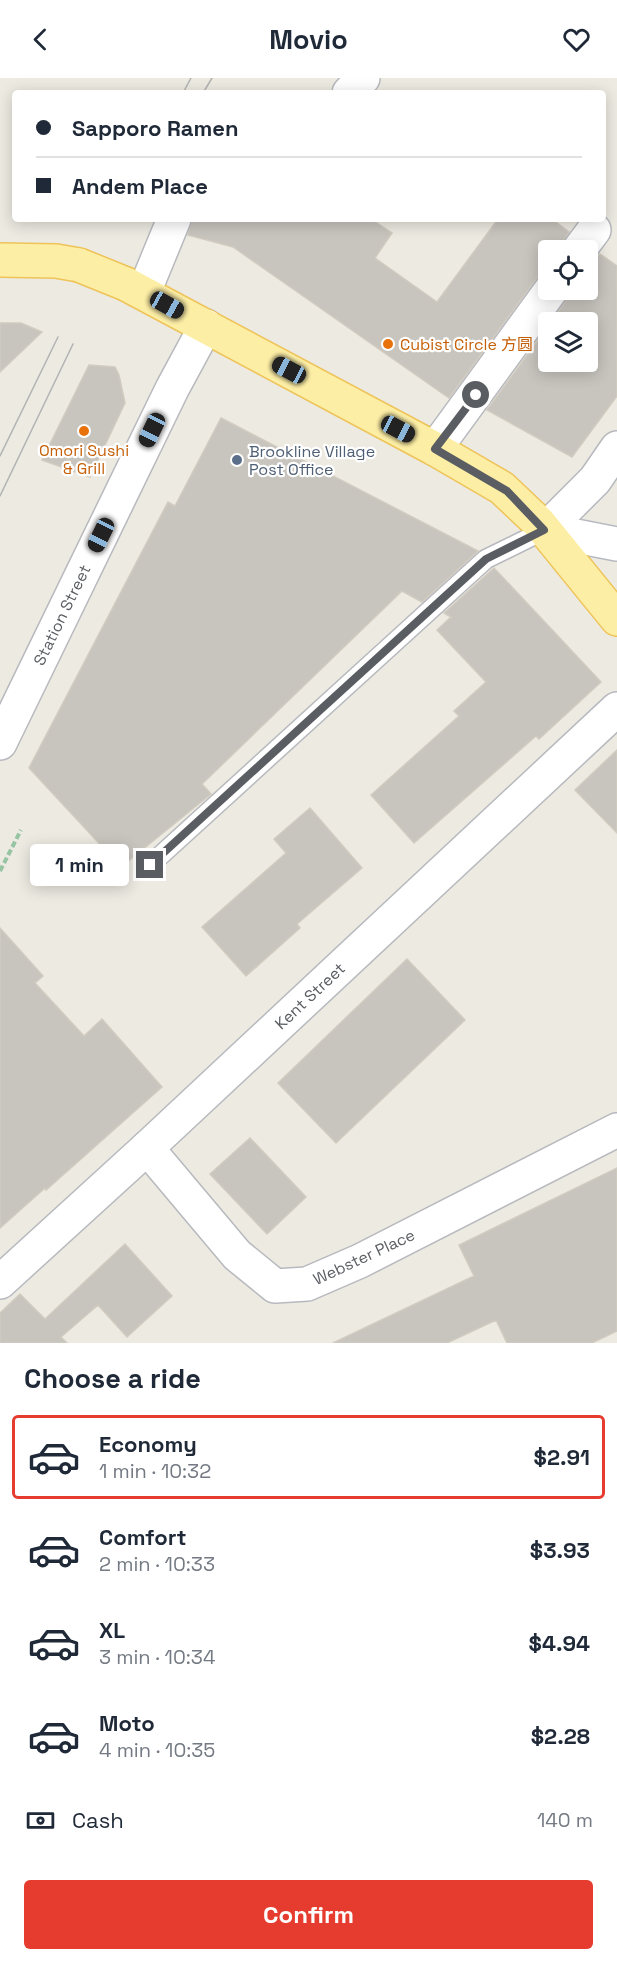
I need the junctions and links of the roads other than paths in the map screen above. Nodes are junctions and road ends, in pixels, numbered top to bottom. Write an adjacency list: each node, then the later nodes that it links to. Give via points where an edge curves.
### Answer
1 (363, 78): 2 (street)
2 (352, 90)
3 (172, 222): 5 (street)
4 (0, 260): 5 (main road, bridge, via 79,265)
5 (135, 288): 7 (main road)
6 (544, 300): 9 (street)
7 (206, 326): 9 (main road); 14 (street, Station Street)
8 (617, 448): 10 (street, via 595,480)
9 (435, 449): 10 (main road, via 507,491)
10 (544, 530): 11 (street); 12 (main road); 15 (lane, via 486,559)
11 (617, 544)
12 (617, 619)
13 (617, 709): 17 (street, Kent Street)
14 (0, 743)
15 (150, 865)
16 (617, 1130): 17 (street, Webster Place, via 360,1261 307,1284 275,1286 237,1255)
17 (147, 1148): 18 (street, Kent Street)
18 (0, 1282)

